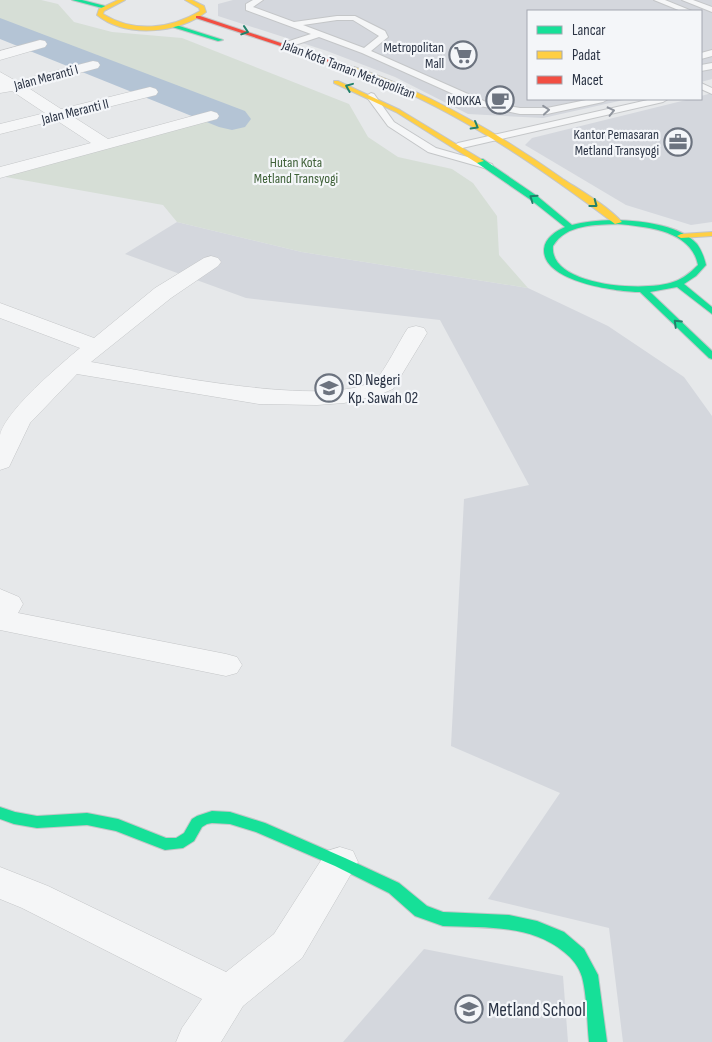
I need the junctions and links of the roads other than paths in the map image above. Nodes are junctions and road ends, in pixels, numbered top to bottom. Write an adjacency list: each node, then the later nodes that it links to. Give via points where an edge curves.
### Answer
1 (75, 0): 7 (main road)
2 (122, 0): 7 (main road)
3 (259, 0): 11 (lane, via 249,8)
4 (658, 0): 8 (lane)
5 (686, 0): 9 (lane)
6 (196, 1): 10 (main road, via 203,12)
7 (106, 7): 12 (main road, via 100,15 111,23 139,27)
8 (685, 10)
9 (712, 10)
10 (198, 16): 12 (main road); 16 (main road, Jalan Kota Taman Metropolitan, one-way to 16)
11 (291, 24): 13 (lane); 17 (lane, via 355,18 382,32 384,37)
12 (171, 25): 14 (main road)
13 (320, 34): 16 (lane); 17 (lane)
14 (228, 42)
15 (40, 44): 18 (street)
16 (286, 45): 30 (main road, Jalan Kota Taman Metropolitan, one-way to 30, via 402,87)
17 (365, 51): 25 (lane, one-way to 25, via 482,104 500,108 547,111)
18 (0, 56)
19 (93, 65): 22 (street, Jalan Meranti I)
20 (0, 77): 22 (street)
21 (328, 79): 24 (main road, Jalan Kota Taman Metropolitan, one-way to 21)
22 (7, 88): 27 (street)
23 (150, 92): 27 (street, Jalan Meranti II)
24 (371, 96): 32 (main road, Jalan Kota Taman Metropolitan); 33 (lane, via 390,124 432,150)
25 (598, 100)
26 (651, 100): 30 (lane, one-way to 26)
27 (58, 115): 29 (street, Jalan Meranti II); 31 (street)
28 (211, 116): 31 (street)
29 (0, 129)
30 (496, 138): 32 (lane); 35 (main road, Jalan Kota Taman Metropolitan, one-way to 35)
31 (106, 145): 34 (street)
32 (458, 146): 33 (main road, Jalan Kota Taman Metropolitan)
33 (488, 166): 36 (main road, Jalan Kota Taman Metropolitan, one-way to 33)
34 (0, 173)
35 (618, 222): 36 (main road); 38 (main road, via 655,227)
36 (571, 228): 42 (main road, via 558,234 550,243 548,252 558,267 585,282)
37 (712, 234): 38 (main road)
38 (681, 236): 39 (main road)
39 (707, 257): 41 (main road, via 698,272)
40 (211, 262): 46 (street, via 163,293)
41 (679, 284): 42 (main road); 44 (main road)
42 (643, 290): 47 (main road, one-way to 42)
43 (0, 310): 46 (street)
44 (712, 311)
45 (416, 333): 48 (street, via 385,384 368,391 326,398 258,397)
46 (98, 347): 48 (street)
47 (712, 356)
48 (72, 366): 49 (street, via 18,421)
49 (0, 462)
50 (0, 599): 51 (street, via 8,604 0,616 9,622)
51 (226, 665)
52 (0, 813): 53 (main road, via 37,822 87,819 118,826 165,844 178,844 189,837 202,820 230,818 260,827)
53 (340, 862): 55 (street, via 288,946); 57 (main road, via 394,888 421,911 443,919 509,922 558,937 578,954 590,975)
54 (0, 883): 55 (street)
55 (229, 992): 56 (street)
56 (197, 1042)
57 (598, 1042)

